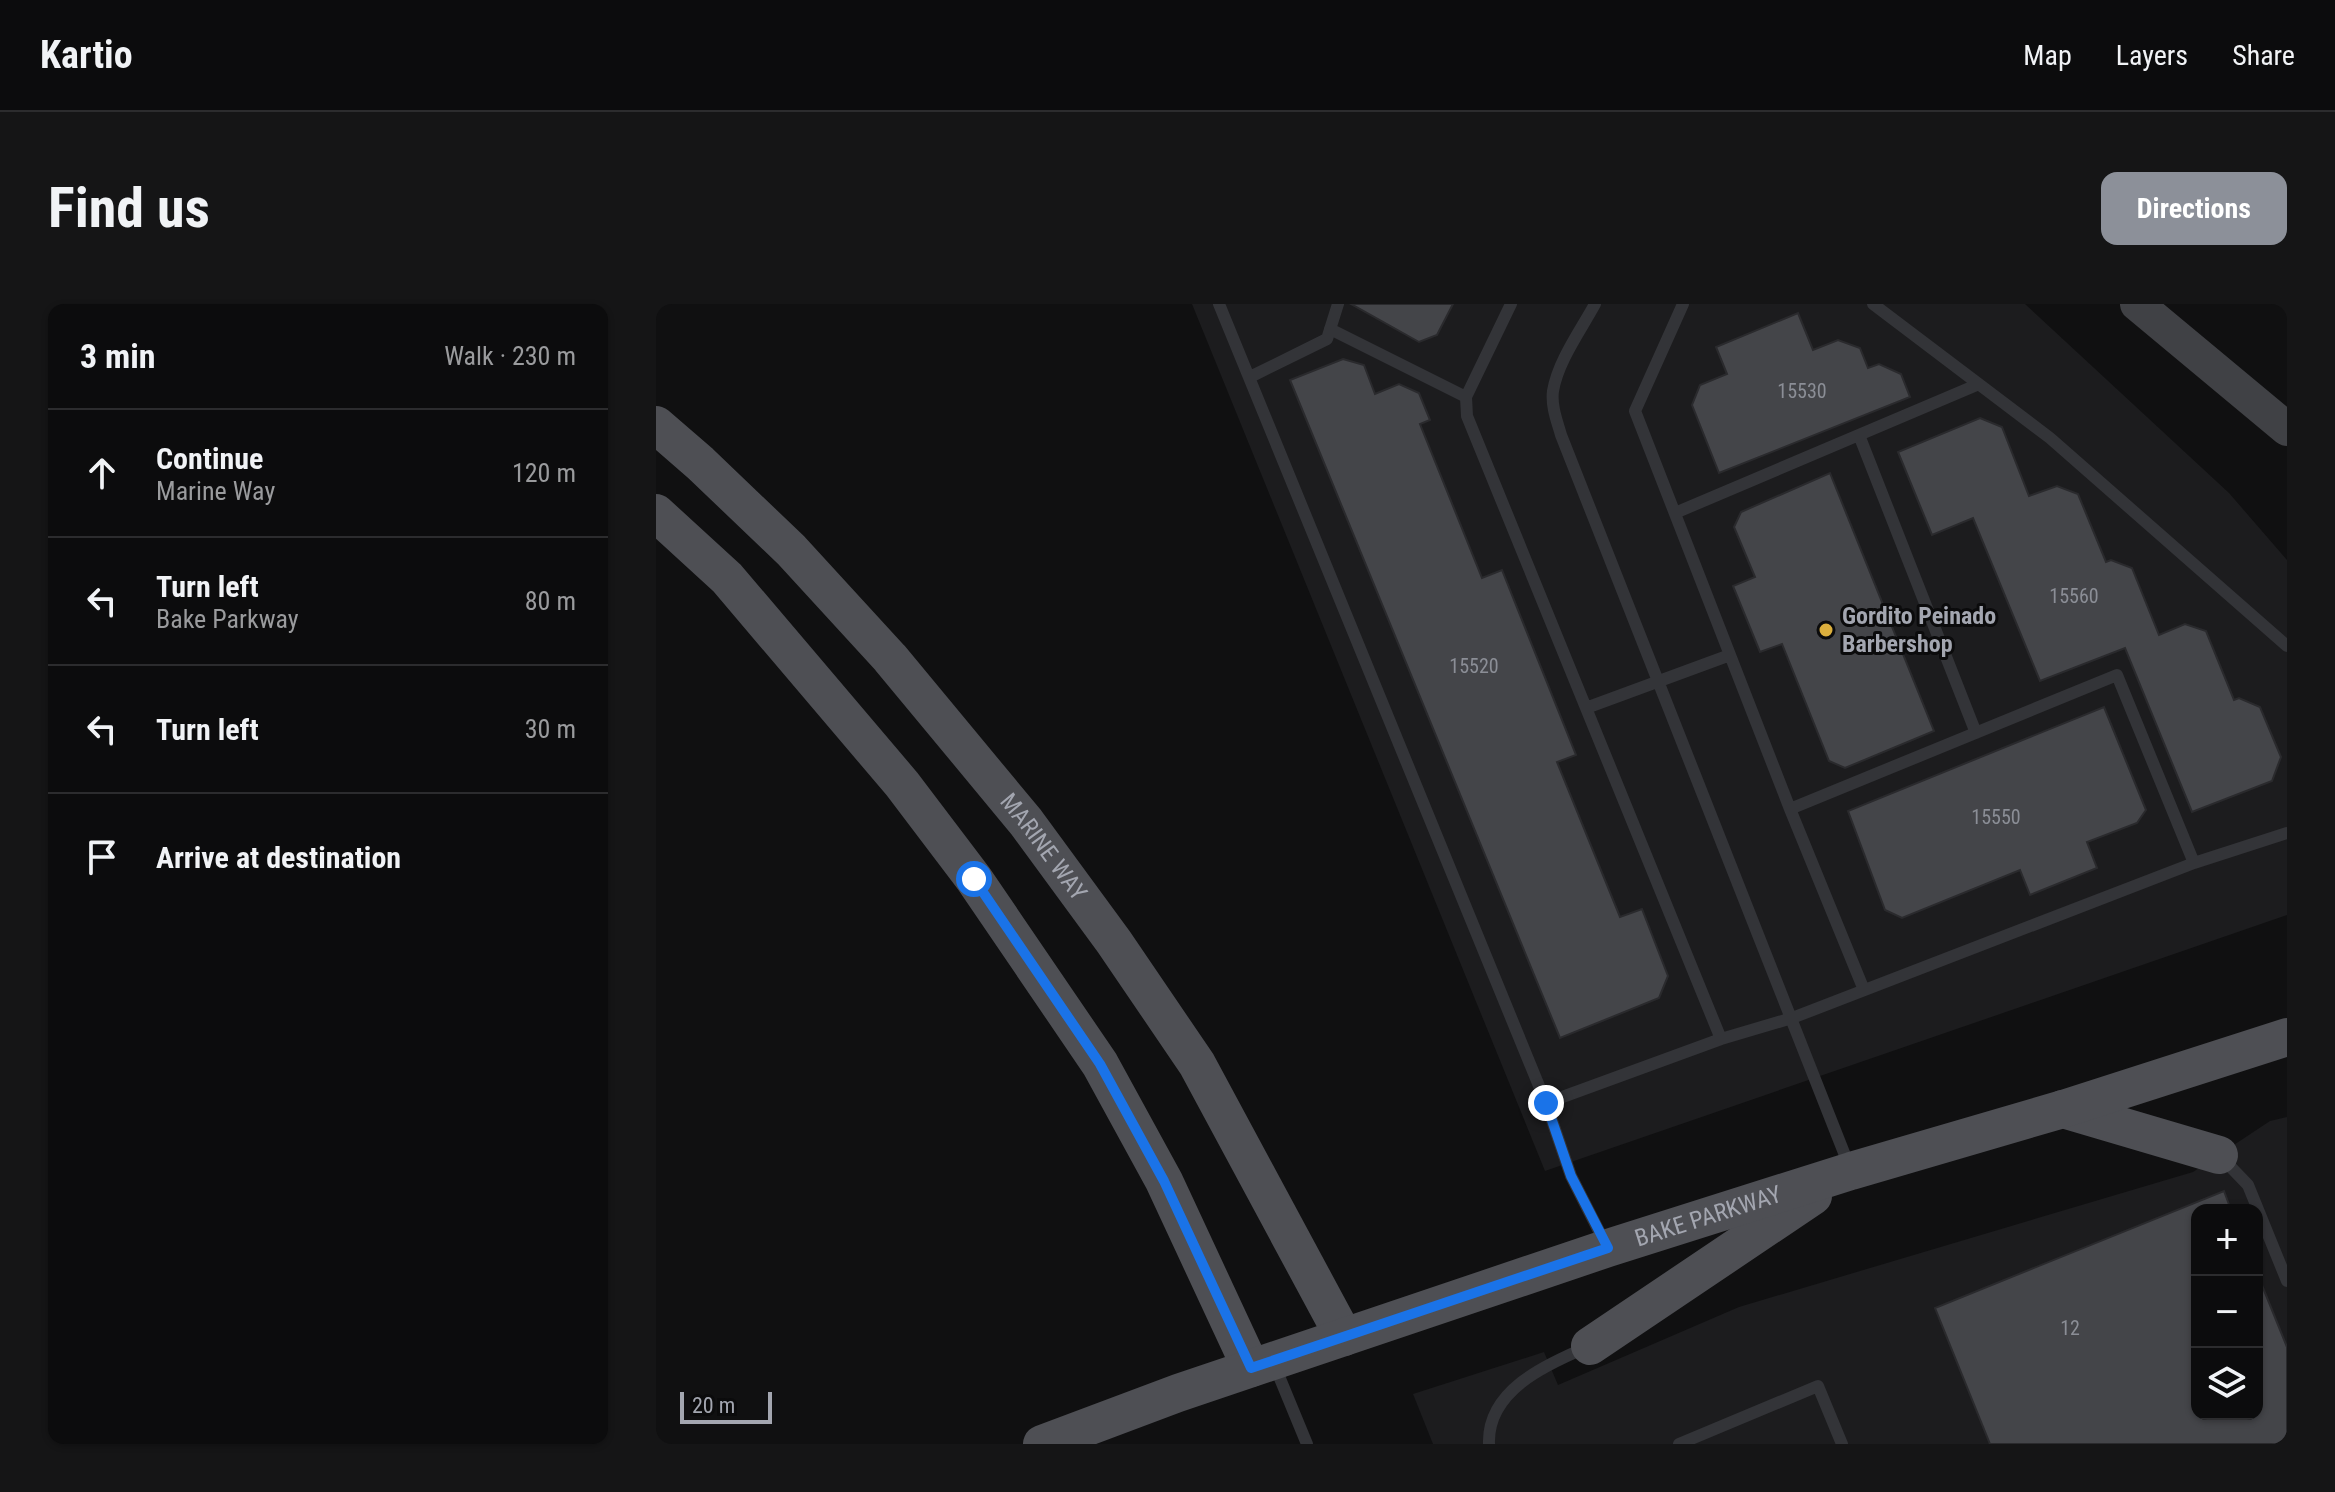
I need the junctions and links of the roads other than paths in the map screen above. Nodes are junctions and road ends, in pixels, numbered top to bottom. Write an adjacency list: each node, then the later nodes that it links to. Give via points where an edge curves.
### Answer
1 (1219, 304): 9 (lane)
2 (1338, 304): 8 (lane)
3 (1511, 304): 11 (lane)
4 (1595, 304): 19 (lane, via 1559,371 1554,409)
5 (1683, 304): 16 (lane, via 1635,411)
6 (1873, 304): 10 (lane)
7 (2137, 304): 13 (street)
8 (1330, 329): 9 (lane, via 1327,339); 11 (lane)
9 (1250, 377): 29 (lane)
10 (1979, 384): 14 (lane); 17 (lane, via 2050,438)
11 (1466, 397): 20 (lane, via 1467,416)
12 (656, 425): 35 (main road, MARINE WAY, via 791,550 890,658 1026,822 1197,1064)
13 (2287, 429)
14 (1859, 435): 16 (lane); 21 (lane)
15 (656, 513): 37 (main road, via 727,578 902,784 974,879 1100,1064)
16 (1675, 513): 18 (lane)
17 (2287, 646)
18 (1730, 655): 19 (lane); 22 (lane)
19 (1659, 682): 20 (lane); 26 (lane)
20 (1586, 708): 28 (lane)
21 (1976, 733): 22 (lane); 24 (lane, via 2117,675)
22 (1790, 809): 25 (lane)
23 (2287, 833): 24 (lane)
24 (2194, 863): 25 (lane)
25 (1864, 990): 26 (lane)
26 (1792, 1018): 28 (lane); 32 (lane)
27 (2287, 1037): 30 (main road, BAKE PARKWAY)
28 (1721, 1039): 29 (lane)
29 (1546, 1103): 33 (lane, via 1571,1176)
30 (2063, 1109): 31 (main road); 32 (main road, BAKE PARKWAY)
31 (2219, 1155): 34 (lane, via 2248,1185)
32 (1851, 1171): 33 (main road, BAKE PARKWAY); 36 (main road)
33 (1608, 1248): 35 (main road, BAKE PARKWAY)
34 (2287, 1281)
35 (1344, 1337): 37 (main road, BAKE PARKWAY)
36 (1590, 1346): 40 (lane, via 1544,1366 1516,1386 1500,1407)
37 (1262, 1364): 38 (main road, BAKE PARKWAY); 39 (lane)
38 (1042, 1444)
39 (1307, 1444)
40 (1489, 1444)
41 (1679, 1444): 42 (lane, via 1818,1386)
42 (1842, 1444)

